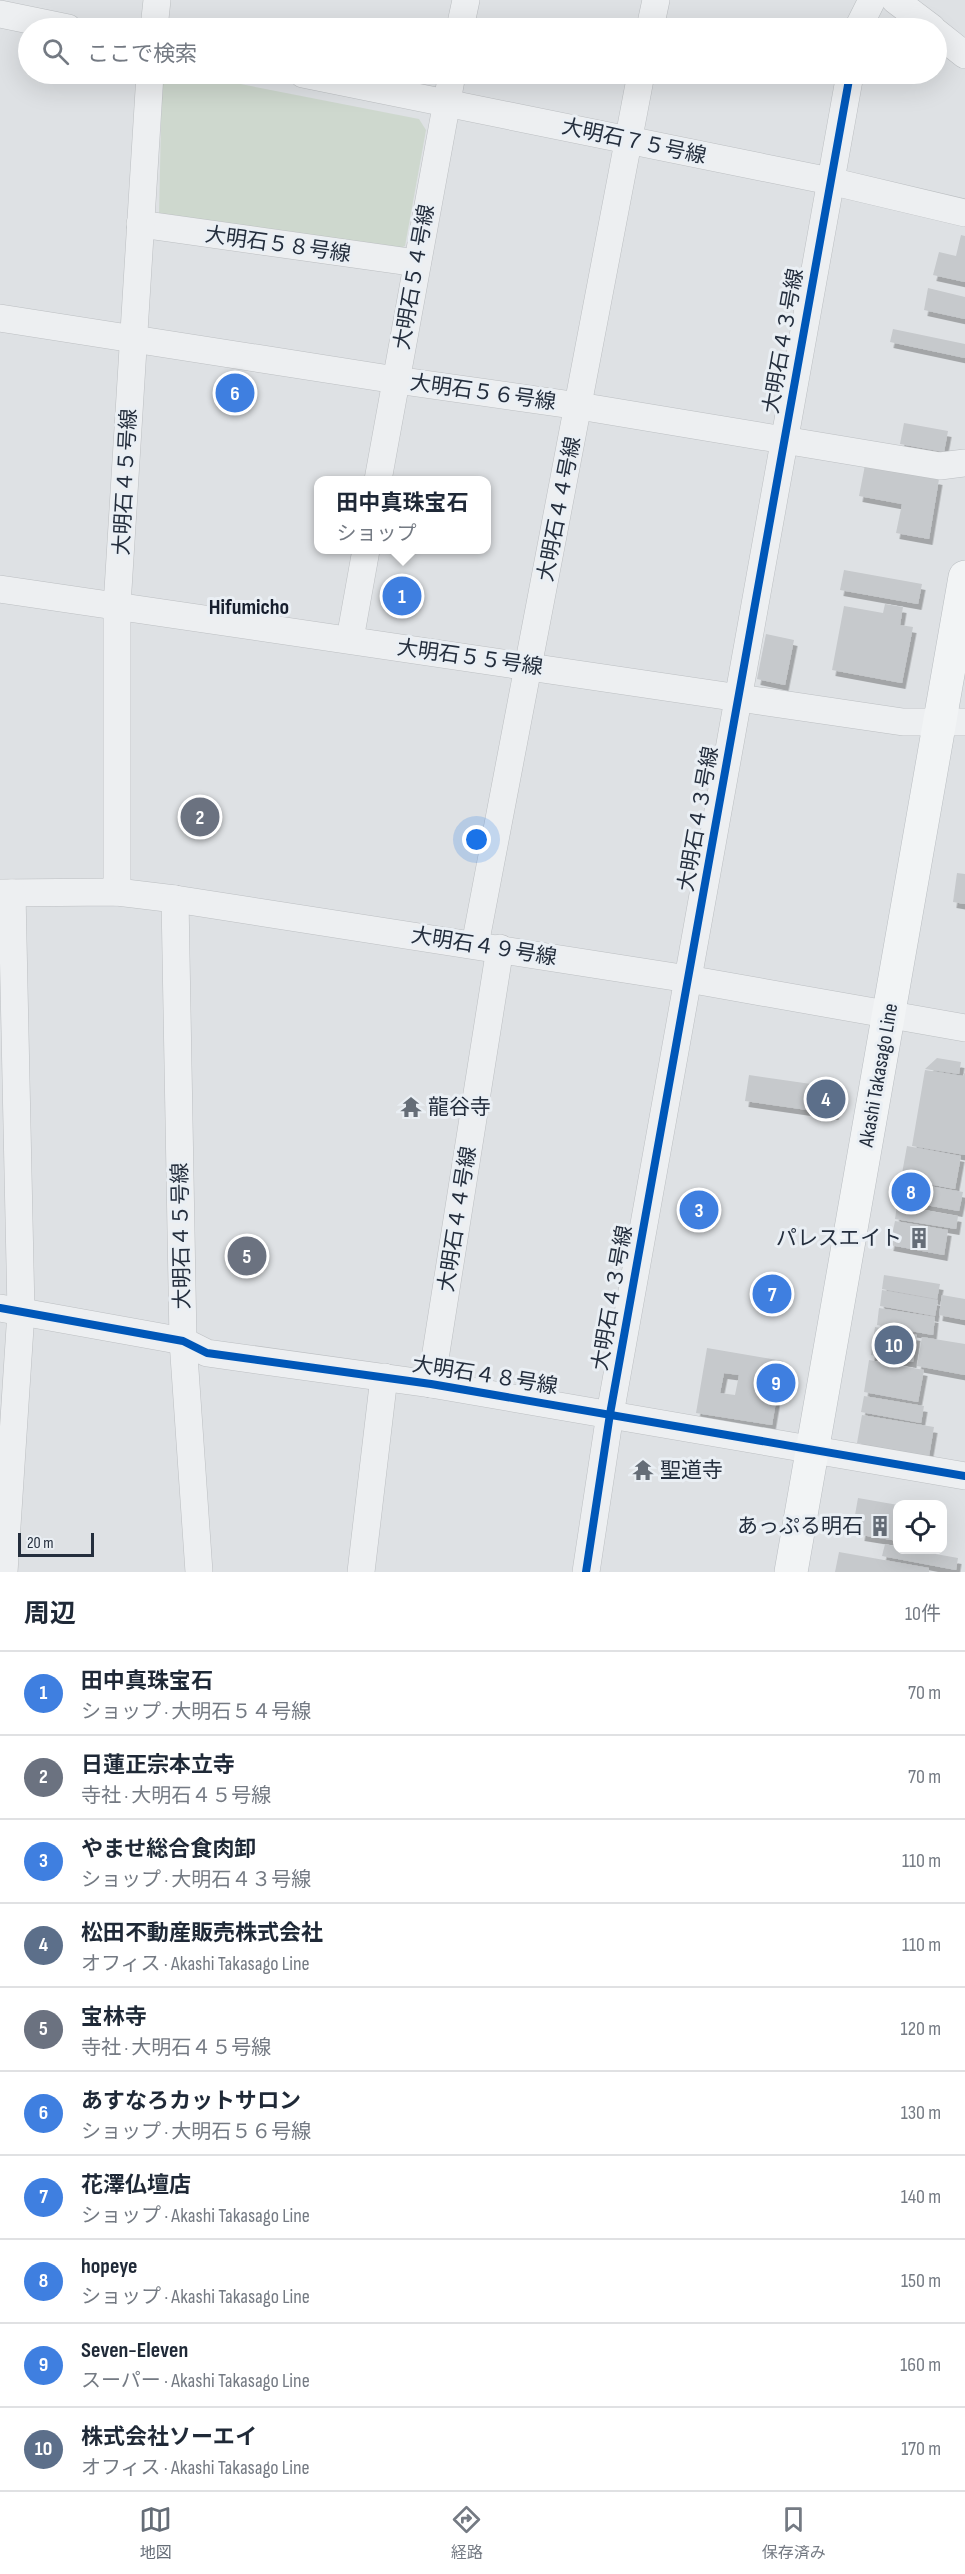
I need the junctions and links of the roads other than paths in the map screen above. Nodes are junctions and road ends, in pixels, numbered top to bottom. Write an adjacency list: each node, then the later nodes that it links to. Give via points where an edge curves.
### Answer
1 (157, 0): 8 (street)
2 (466, 0): 9 (street)
3 (656, 0): 10 (street)
4 (872, 0): 11 (street)
5 (895, 0): 12 (street)
6 (0, 14): 7 (street)
7 (19, 18)
8 (155, 18)
9 (462, 18)
10 (652, 18)
11 (863, 18)
12 (919, 18)
13 (947, 41): 14 (street)
14 (965, 55)
15 (149, 84): 24 (street, 大明石４５号線)
16 (356, 84): 20 (street, 大明石７５号線)
17 (450, 84): 20 (street, 大明石５４号線)
18 (639, 84): 21 (street, 大明石４４号線)
19 (848, 84): 22 (street, 大明石４３号線)
20 (446, 101): 21 (street, 大明石７５号線); 25 (street, 大明石５４号線)
21 (628, 140): 22 (street, 大明石７５号線); 29 (street, 大明石４４号線)
22 (830, 182): 23 (street, 大明石７５号線); 30 (street, 大明石４３号線)
23 (965, 213)
24 (140, 224): 25 (street, 大明石５８号線); 27 (street, 大明石４５号線)
25 (417, 263): 28 (street, 大明石５４号線)
26 (0, 318): 27 (street, 大明石５６号線)
27 (133, 338): 28 (street, 大明石５６号線); 36 (street, 大明石４５号線)
28 (396, 380): 29 (street, 大明石５６号線); 32 (street, 大明石５４号線)
29 (579, 406): 30 (street, 大明石５６号線); 38 (street, 大明石４４号線)
30 (784, 440): 31 (street, 大明石５６号線, via 940,466); 39 (street, 大明石４３号線)
31 (965, 463)
32 (379, 476)
33 (365, 554): 37 (street)
34 (965, 577): 40 (main road, Akashi Takasago Line)
35 (0, 589): 36 (street, 大明石５５号線)
36 (117, 606): 37 (street, 大明石５５号線); 41 (street, 大明石４５号線)
37 (350, 639): 38 (street, 大明石５５号線)
38 (527, 666): 39 (street, 大明石５５号線); 44 (street, 大明石４４号線)
39 (738, 698): 40 (street, 大明石５５号線, via 903,722); 45 (street, 大明石４３号線)
40 (952, 722): 46 (main road, Akashi Takasago Line)
41 (117, 892): 42 (street, 大明石４９号線); 43 (street, 大明石４９号線)
42 (6, 893): 48 (street)
43 (175, 899): 44 (street, 大明石４９号線); 49 (street, 大明石４５号線)
44 (488, 946): 45 (street, 大明石４９号線); 51 (street, 大明石４４号線)
45 (688, 979): 46 (street, 大明石４９号線); 52 (street, 大明石４３号線)
46 (889, 1013): 47 (street, 大明石４９号線); 53 (main road, Akashi Takasago Line)
47 (965, 1028)
48 (11, 1310): 49 (street, 大明石４８号線); 55 (street)
49 (183, 1341): 50 (street, 大明石４８号線, via 207,1353); 56 (street, 大明石４５号線)
50 (384, 1377): 51 (street, 大明石４８号線); 57 (street)
51 (431, 1384): 52 (street, 大明石４８号線)
52 (610, 1414): 53 (street, 大明石４８号線); 58 (street, 大明石４３号線)
53 (812, 1448): 54 (street, 大明石４８号線); 59 (main road, Akashi Takasago Line)
54 (965, 1476)
55 (4, 1572)
56 (199, 1572)
57 (361, 1572)
58 (586, 1572)
59 (791, 1572)

